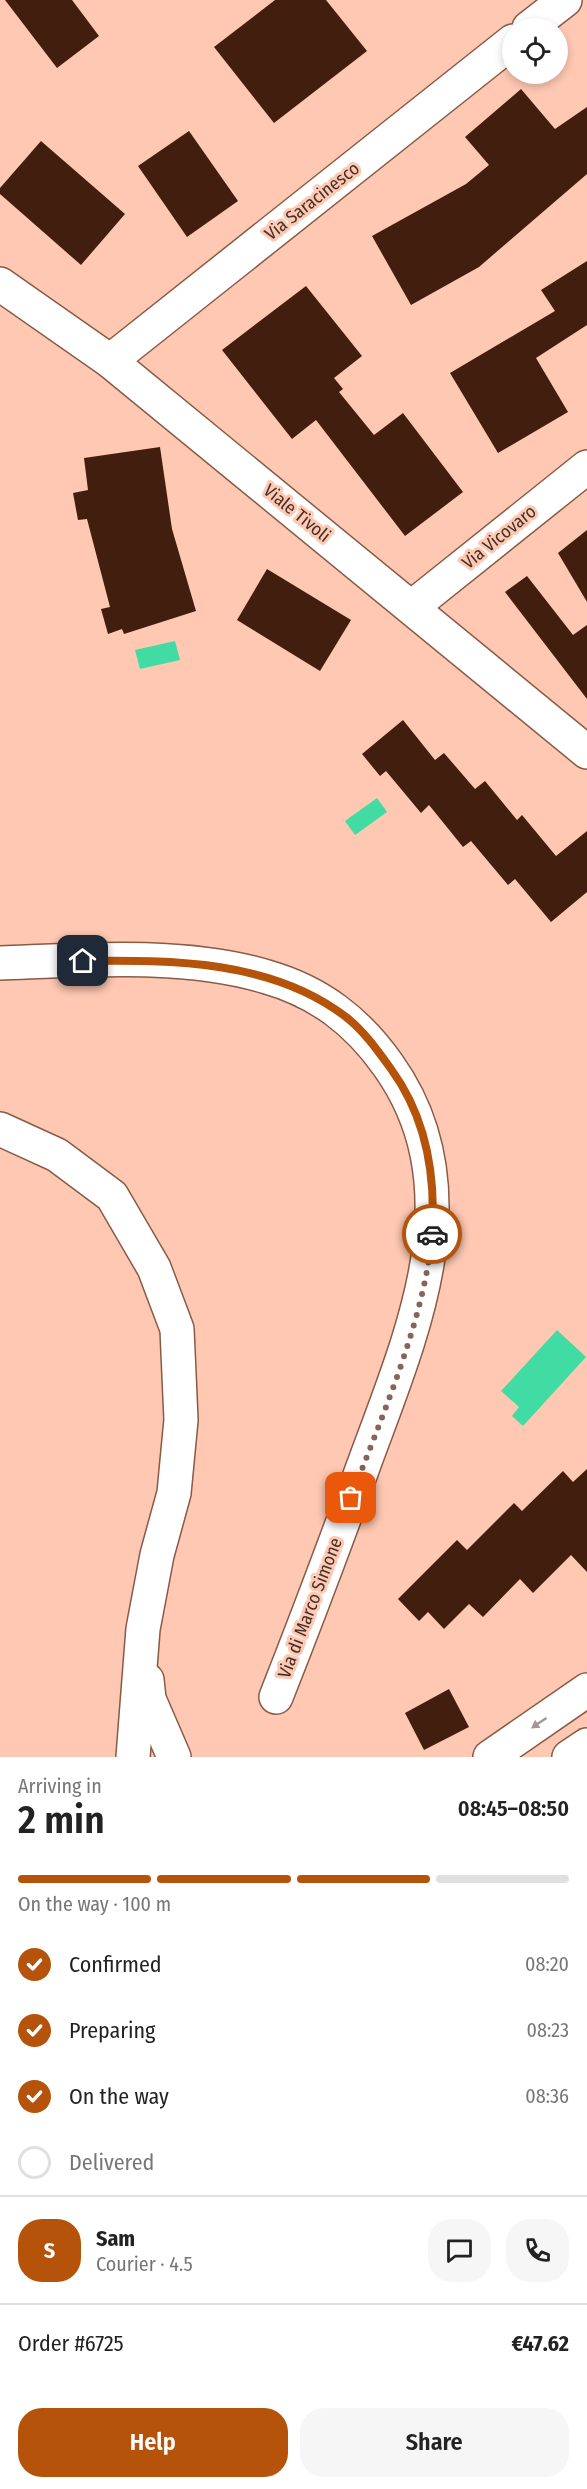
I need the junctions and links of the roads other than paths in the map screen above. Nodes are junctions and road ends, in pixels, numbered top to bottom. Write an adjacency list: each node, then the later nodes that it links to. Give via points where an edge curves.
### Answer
1 (565, 0): 2 (street)
2 (542, 18)
3 (502, 50): 5 (street, Via Saracinesco)
4 (0, 284): 5 (street, Viale Tivoli)
5 (110, 361): 7 (street, Viale Tivoli)
6 (587, 467): 7 (street, Via Vicovaro)
7 (412, 607): 8 (street, Viale Tivoli)
8 (587, 752)
9 (0, 963): 13 (street, Via di Marco Simone, via 188,963 283,982 312,994 348,1018 376,1048 414,1106 430,1164 433,1201 424,1281 396,1377)
10 (0, 1129): 11 (street, via 57,1155 112,1196 154,1268 177,1329 181,1420 175,1482)
11 (143, 1629): 15 (street); 16 (street, via 149,1699)
12 (587, 1689): 17 (street, one-way to 17)
13 (276, 1697)
14 (587, 1745): 18 (street)
15 (133, 1755)
16 (174, 1757)
17 (489, 1757)
18 (569, 1757)

